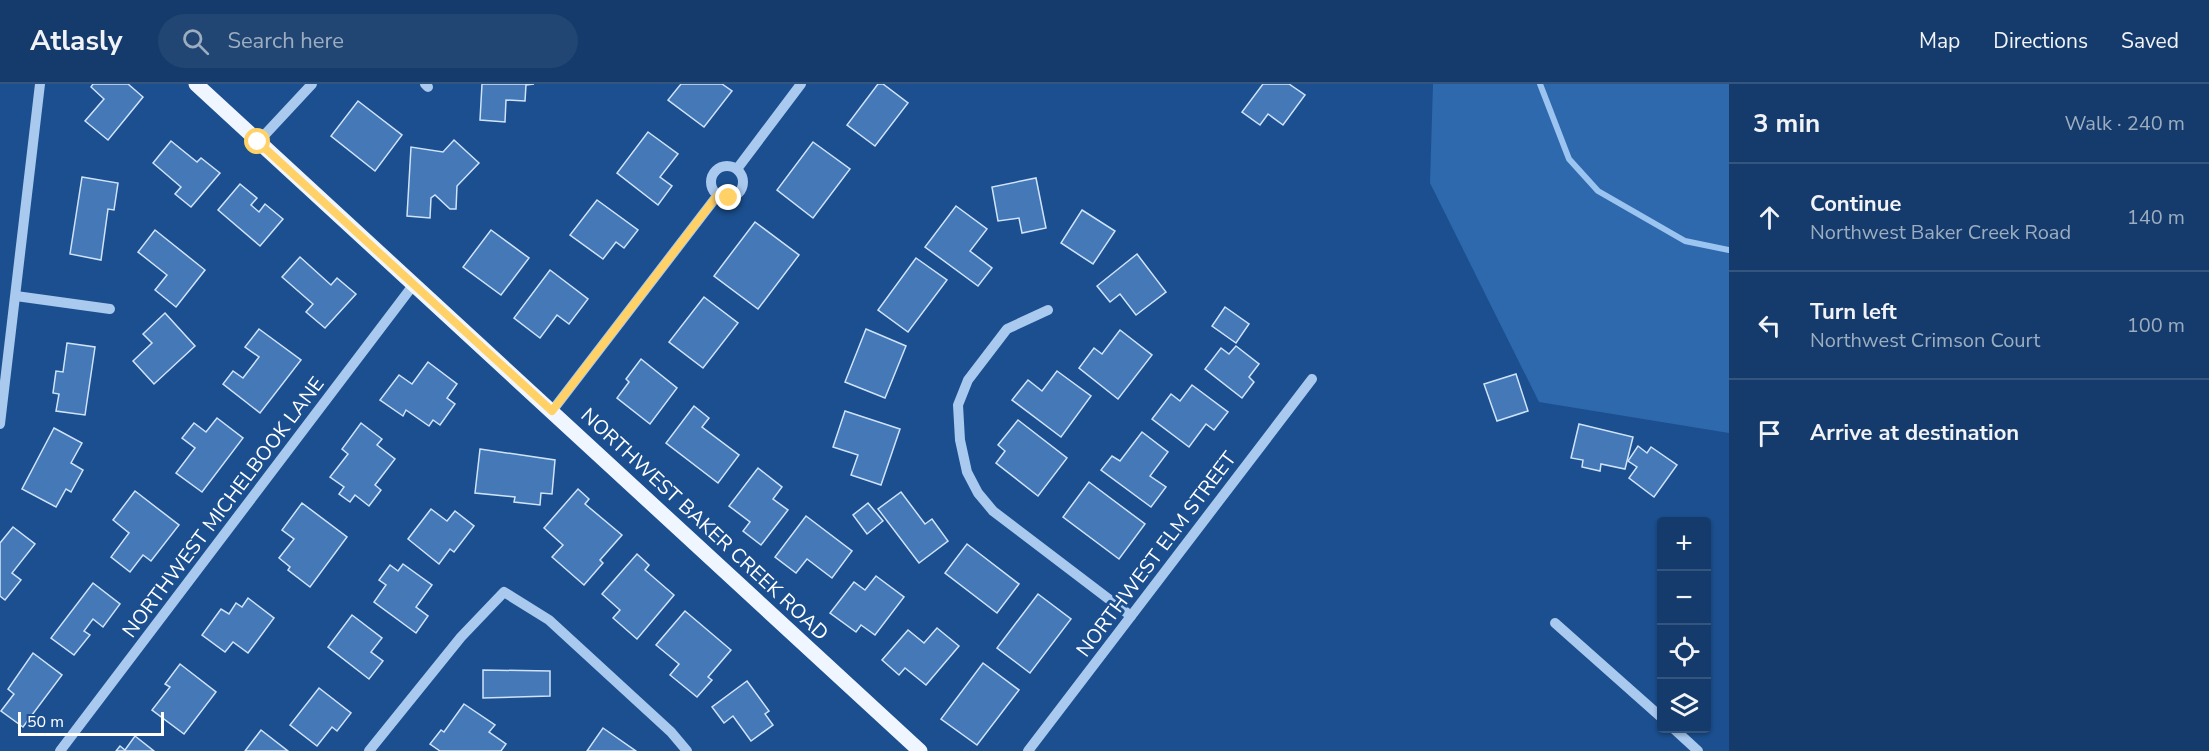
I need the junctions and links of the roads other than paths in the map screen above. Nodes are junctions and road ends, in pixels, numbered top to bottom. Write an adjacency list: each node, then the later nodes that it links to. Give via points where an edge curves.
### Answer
1 (40, 84): 9 (street)
2 (196, 84): 5 (main road, NORTHWEST BAKER CREEK ROAD)
3 (312, 84): 5 (street)
4 (801, 84): 6 (street)
5 (258, 142): 8 (main road, NORTHWEST BAKER CREEK ROAD)
6 (737, 169): 7 (street, via 742,177 741,191 729,198); 7 (street, via 728,166 715,170 710,184)
7 (717, 196): 13 (street)
8 (414, 284): 13 (main road, NORTHWEST BAKER CREEK ROAD); 19 (street, NORTHWEST MICHELBOOK LANE)
9 (16, 296): 10 (street); 14 (street)
10 (110, 309)
11 (1048, 310): 15 (street, via 1007,329 968,380 958,405 967,472 993,511)
12 (1312, 379): 15 (street, NORTHWEST ELM STREET)
13 (552, 411): 22 (main road, NORTHWEST BAKER CREEK ROAD)
14 (0, 424)
15 (1131, 616): 23 (street, NORTHWEST ELM STREET)
16 (1555, 623): 17 (street)
17 (1657, 714)
18 (1678, 733): 24 (street)
19 (60, 751)
20 (369, 751): 21 (street, via 461,637 504,592 549,620)
21 (687, 751)
22 (920, 751)
23 (1028, 751)
24 (1698, 751)

